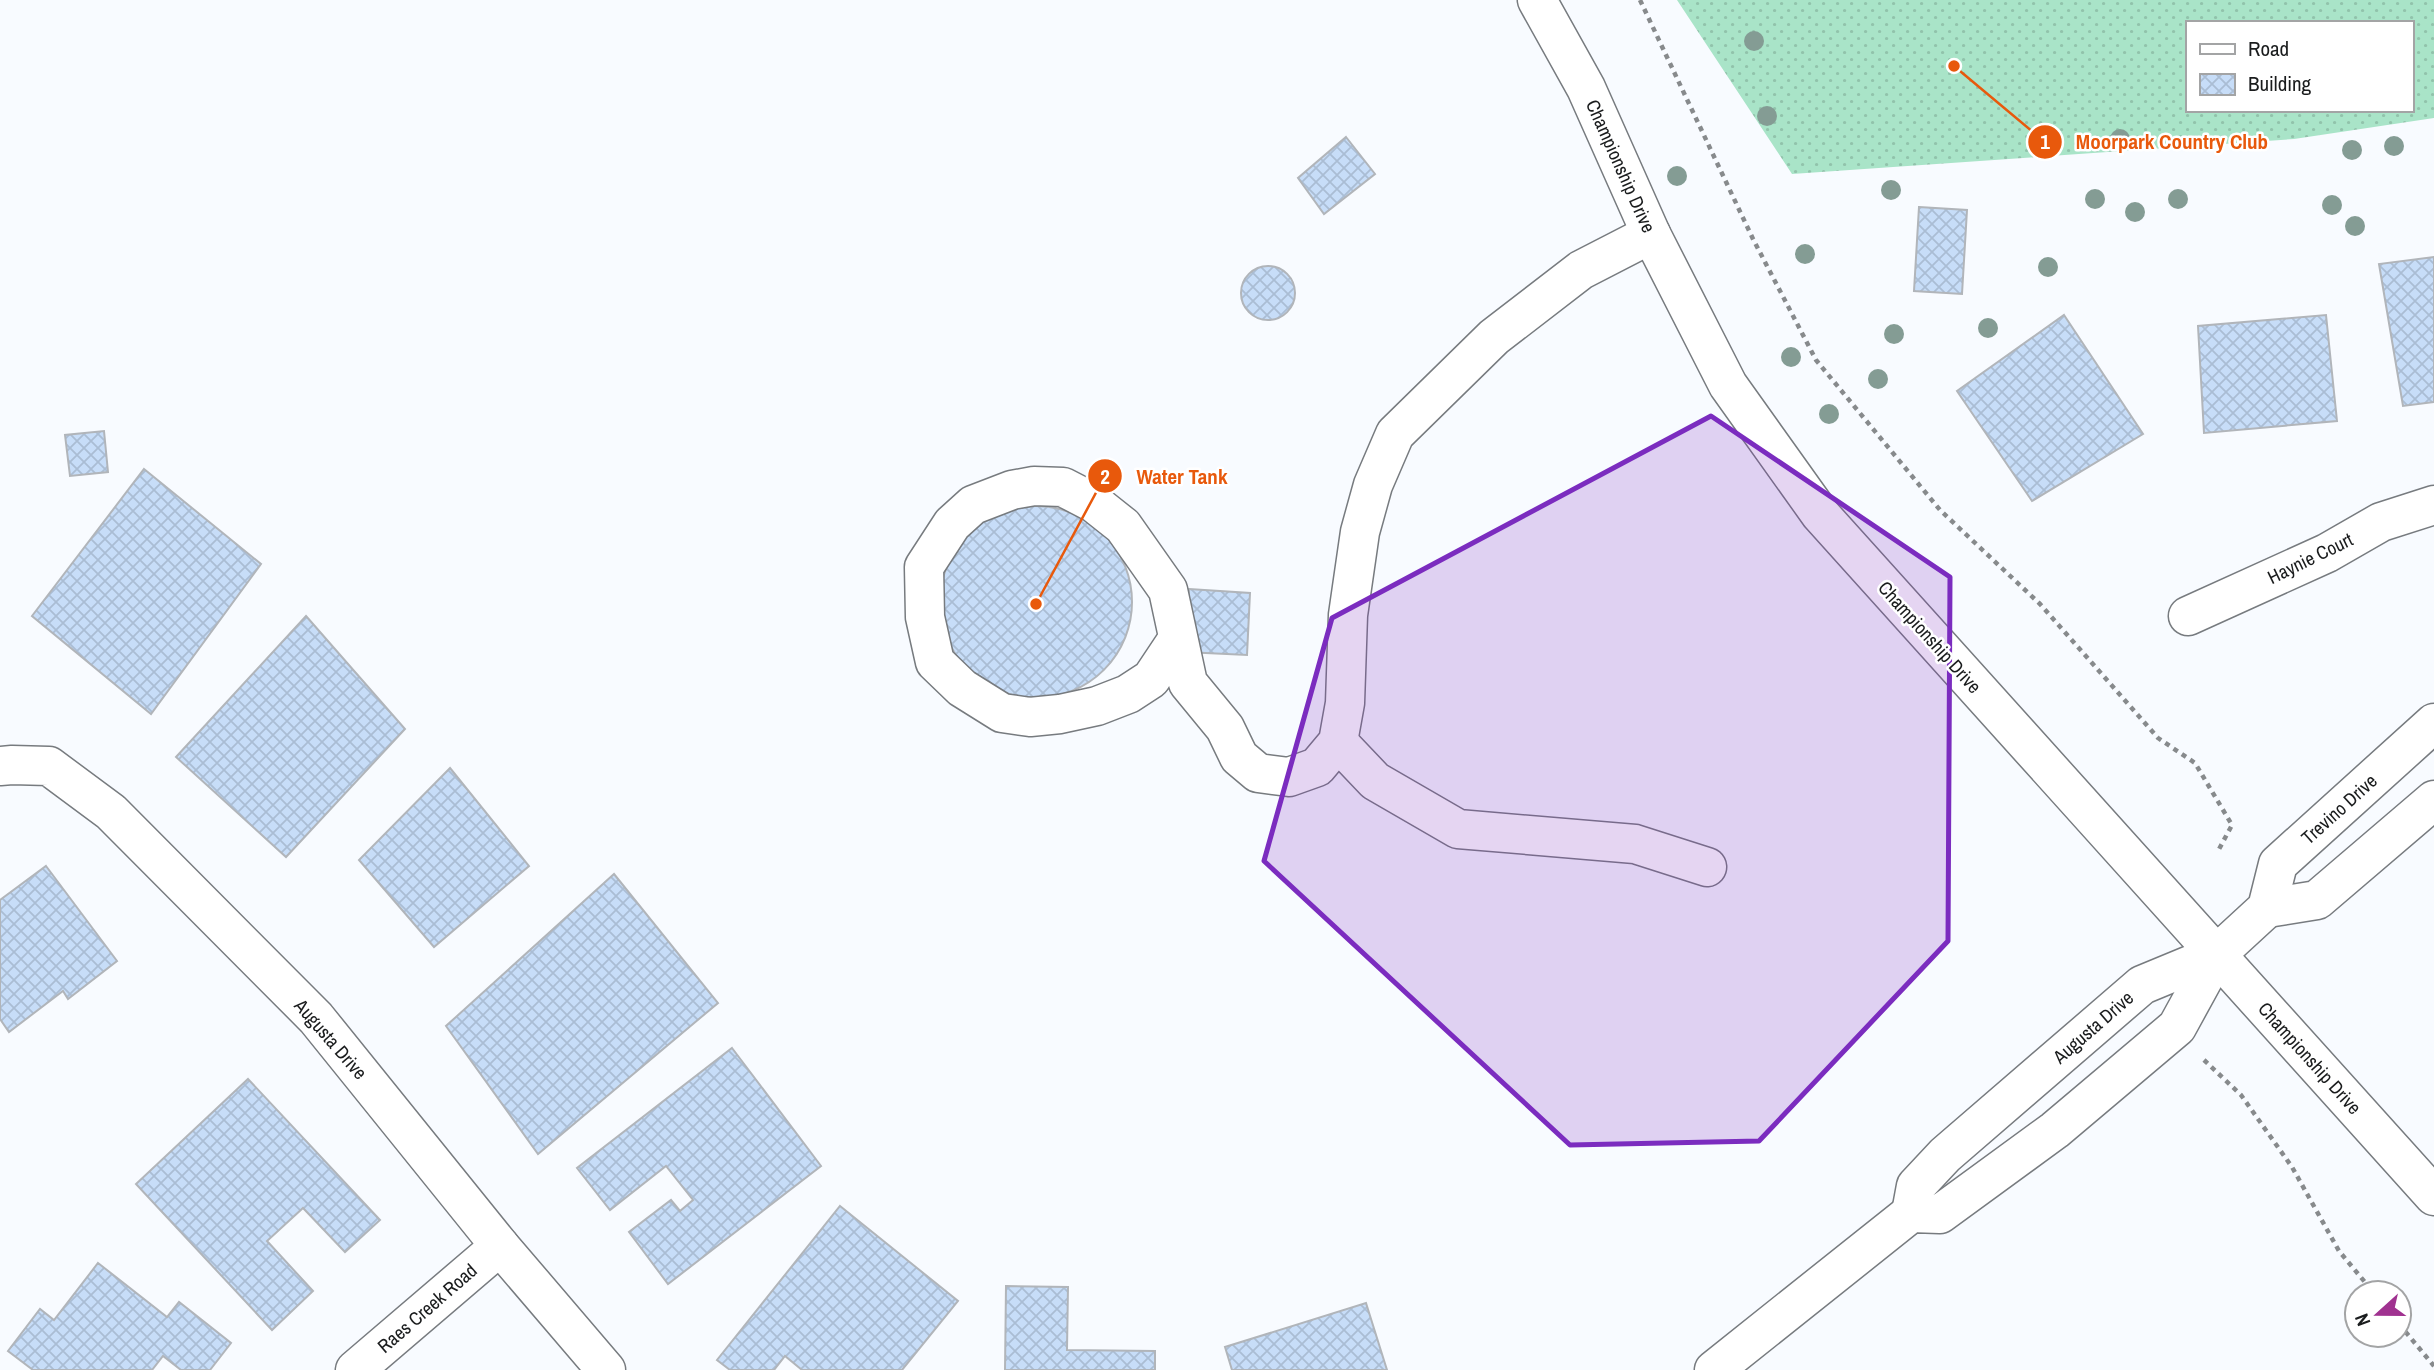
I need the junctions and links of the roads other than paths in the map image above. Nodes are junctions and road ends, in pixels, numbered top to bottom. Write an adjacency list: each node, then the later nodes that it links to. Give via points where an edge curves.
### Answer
1 (1537, 0): 2 (street, Championship Drive, via 1586,88)
2 (1651, 234): 7 (street, via 1580,270 1494,337 1395,434 1373,485 1360,532); 12 (street, Championship Drive, via 1728,384 1819,514)
3 (2434, 505): 4 (street, Haynie Court, via 2381,522 2327,553)
4 (2188, 616)
5 (1177, 640): 5 (street, via 1168,590 1123,526 1063,486 1012,490 973,505 952,524 924,567 925,617 936,662 962,688 1002,713 1030,717 1060,714 1128,694 1151,679); 7 (street, via 1188,683 1225,728 1239,757 1258,773 1289,777 1317,767)
6 (2434, 723): 11 (street, Trevino Drive, via 2278,864)
7 (1338, 742): 10 (street, via 1374,781 1458,829 1635,844)
8 (6, 766): 15 (street, Augusta Drive, via 49,766 111,812 316,1018)
9 (2434, 800): 11 (street, via 2316,900)
10 (1707, 867)
11 (2267, 908): 12 (street)
12 (2217, 954): 13 (street, Championship Drive); 14 (street, Augusta Drive, via 2142,985 1945,1155 1916,1186); 14 (street, via 2177,1027 2055,1130 1940,1214)
13 (2434, 1196)
14 (1911, 1213): 18 (street)
15 (500, 1246): 16 (street, Raes Creek Road); 17 (street, Augusta Drive)
16 (355, 1370)
17 (607, 1370)
18 (1714, 1370)

